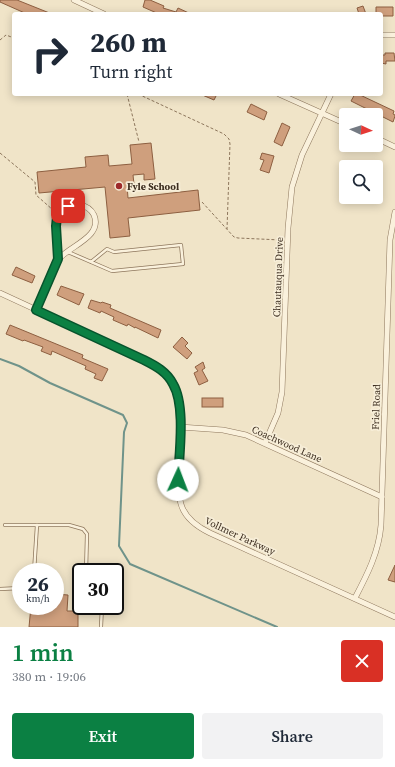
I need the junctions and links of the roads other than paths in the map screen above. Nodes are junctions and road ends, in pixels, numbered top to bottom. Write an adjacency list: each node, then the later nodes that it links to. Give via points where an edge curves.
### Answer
1 (74, 0): 2 (street)
2 (100, 12)
3 (383, 35): 4 (street)
4 (395, 35)
5 (284, 96): 7 (street)
6 (330, 96): 7 (street, Chautauqua Drive)
7 (322, 113): 8 (street); 18 (street, Chautauqua Drive, via 302,155 290,199 282,392 278,413)
8 (339, 121)
9 (383, 141): 10 (street)
10 (395, 147)
11 (395, 212): 19 (street, Friel Road, via 390,240)
12 (68, 252): 13 (street); 13 (street, via 92,234 96,224 94,214 88,207 68,206 62,209 57,217); 14 (lane)
13 (58, 259): 16 (street)
14 (91, 262): 14 (lane, via 107,249 114,252 181,244 182,264 112,271)
15 (0, 293): 16 (street, Vollmer Parkway)
16 (36, 310): 17 (street, Vollmer Parkway, via 160,369 177,391)
17 (180, 428): 18 (street, Coachwood Lane, via 223,430 246,435); 26 (street, Vollmer Parkway, via 178,493 183,510 192,522 210,533)
18 (265, 444): 19 (street, Coachwood Lane)
19 (382, 497): 26 (street, Friel Road, via 382,525 378,548)
20 (6, 525): 21 (lane)
21 (37, 525): 22 (lane); 23 (lane, via 69,525 84,529 87,534)
22 (35, 563)
23 (86, 563)
24 (12, 588): 25 (lane)
25 (0, 589)
26 (356, 598): 28 (street, Vollmer Parkway)
27 (102, 615): 29 (lane)
28 (395, 616)
29 (101, 627)

